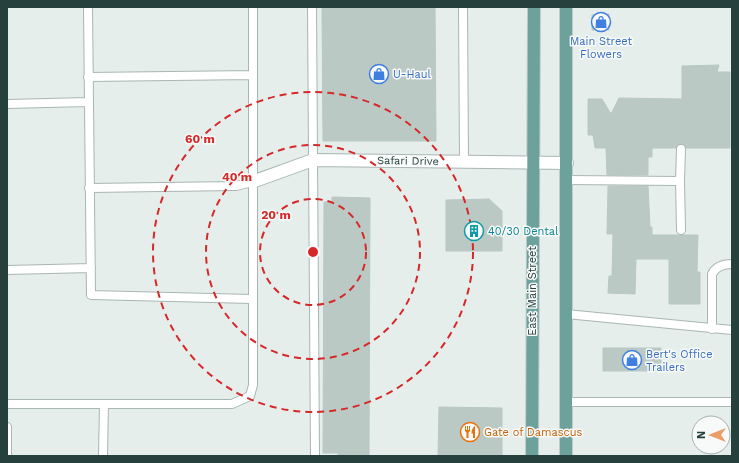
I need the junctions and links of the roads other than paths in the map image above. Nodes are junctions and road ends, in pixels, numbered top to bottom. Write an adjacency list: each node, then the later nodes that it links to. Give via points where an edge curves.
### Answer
1 (88, 7): 8 (lane)
2 (253, 7): 7 (lane)
3 (312, 7): 12 (lane)
4 (463, 7): 13 (lane)
5 (534, 7): 14 (main road, East Main Street)
6 (566, 7): 15 (main road)
7 (253, 75): 8 (lane); 18 (lane)
8 (88, 77): 9 (lane)
9 (88, 102): 10 (lane); 19 (lane)
10 (7, 104)
11 (681, 149): 17 (lane)
12 (313, 160): 13 (street, Safari Drive); 18 (street, Safari Drive); 35 (lane)
13 (464, 162): 14 (street, Safari Drive)
14 (532, 162): 15 (street, Safari Drive); 36 (main road, East Main Street)
15 (567, 163): 16 (main road)
16 (567, 180): 17 (lane); 25 (main road)
17 (680, 180): 20 (lane)
18 (252, 182): 19 (lane, via 236,186); 24 (lane)
19 (89, 188): 22 (lane)
20 (681, 230)
21 (732, 264): 26 (lane, via 720,265 712,274)
22 (90, 268): 23 (lane); 24 (lane, via 90,295)
23 (7, 270)
24 (252, 299): 31 (lane, via 253,385 250,396 232,404)
25 (566, 314): 26 (lane); 28 (main road)
26 (712, 329): 27 (lane)
27 (732, 330)
28 (566, 402): 29 (lane); 37 (main road)
29 (732, 402)
30 (7, 404): 31 (lane)
31 (104, 404): 34 (lane)
32 (7, 427): 33 (lane)
33 (7, 456)
34 (104, 456)
35 (315, 456)
36 (532, 456)
37 (566, 456)

